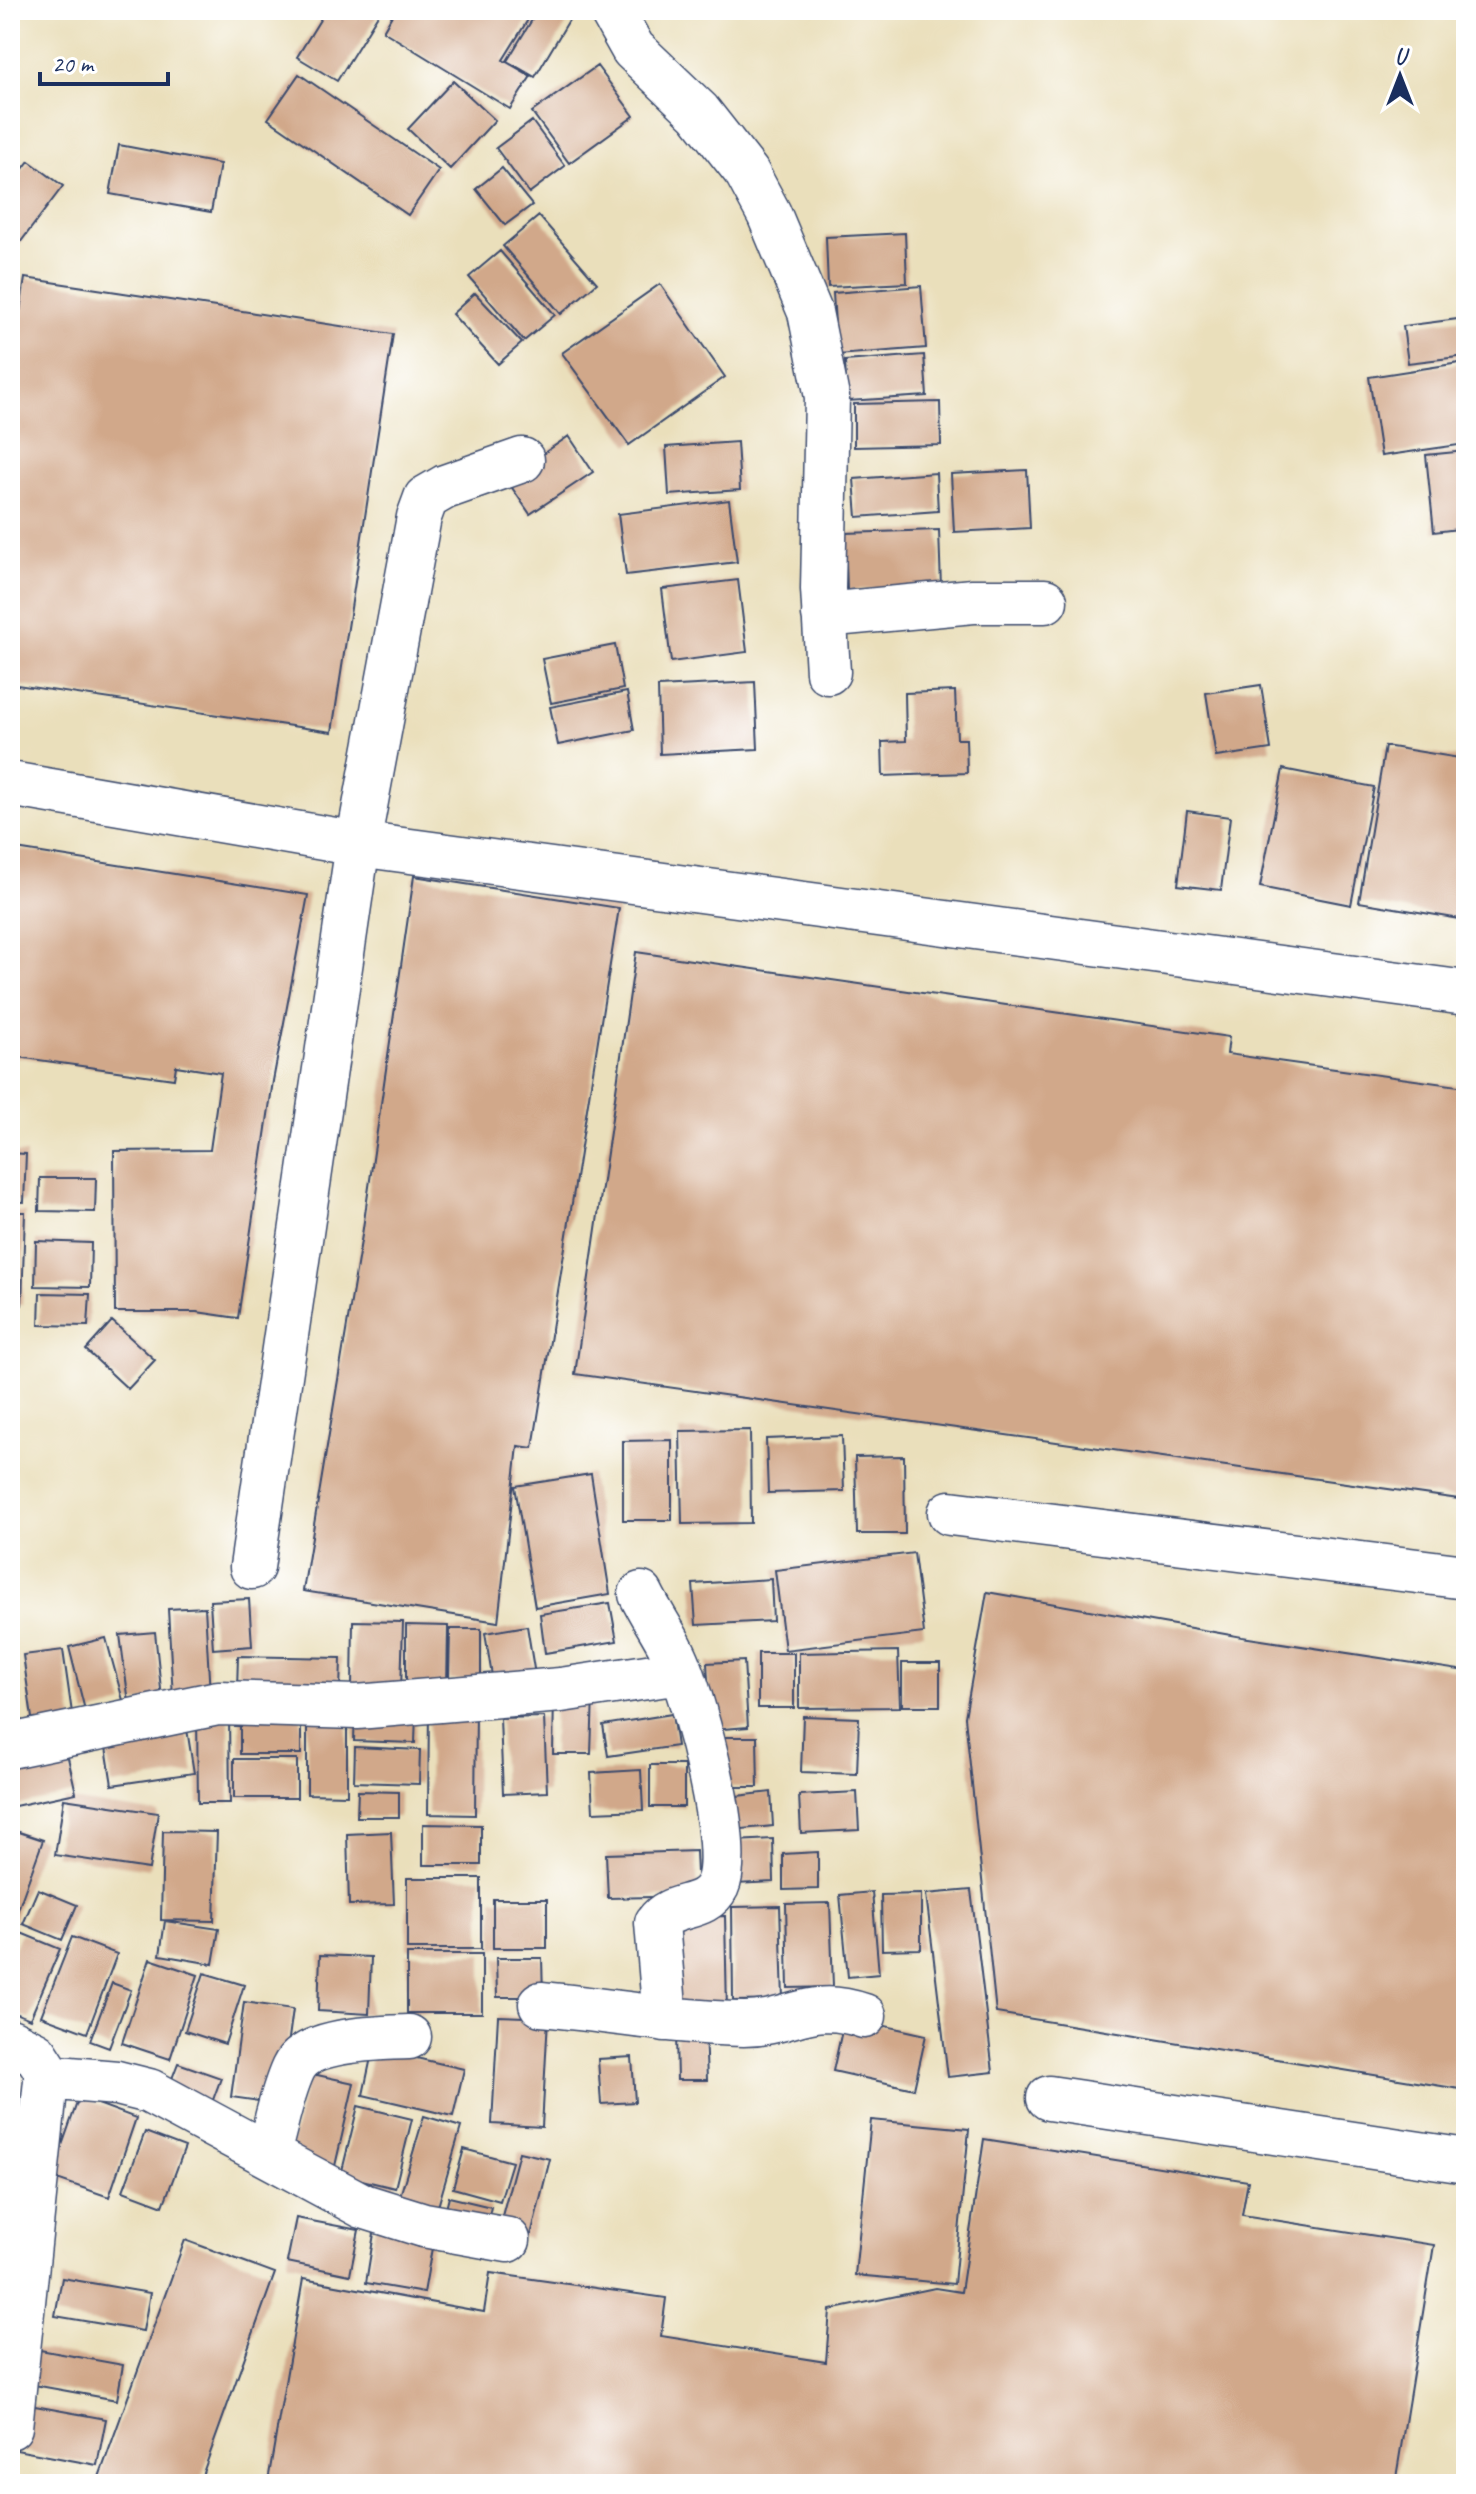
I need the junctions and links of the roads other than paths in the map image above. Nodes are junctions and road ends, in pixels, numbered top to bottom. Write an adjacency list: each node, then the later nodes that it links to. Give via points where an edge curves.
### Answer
1 (611, 10): 4 (street, via 633,49 699,112 747,173 810,312 827,397)
2 (522, 460): 7 (street, via 426,498)
3 (1045, 601): 4 (street, via 973,601)
4 (824, 615): 5 (street)
5 (828, 672)
6 (10, 784): 7 (street)
7 (358, 844): 8 (street); 10 (street)
8 (1466, 993)
9 (950, 1513): 11 (street)
10 (252, 1567)
11 (1466, 1577)
12 (641, 1594): 13 (street)
13 (680, 1672): 14 (street, via 561,1690 357,1707 218,1703); 17 (street, via 712,1787 722,1873 715,1889 697,1906 682,1907 657,1923)
14 (10, 1746)
15 (541, 2004): 17 (street)
16 (864, 2016): 17 (street, via 822,2007 749,2024)
17 (665, 2019)
18 (409, 2037): 22 (street, via 340,2042 303,2056 293,2068)
19 (10, 2041): 20 (street, via 44,2061)
20 (46, 2077): 22 (street, via 101,2080 149,2091); 25 (street)
21 (1049, 2098): 23 (street)
22 (268, 2153): 24 (street, via 363,2206 424,2225)
23 (1466, 2161)
24 (508, 2240)
25 (10, 2427)

